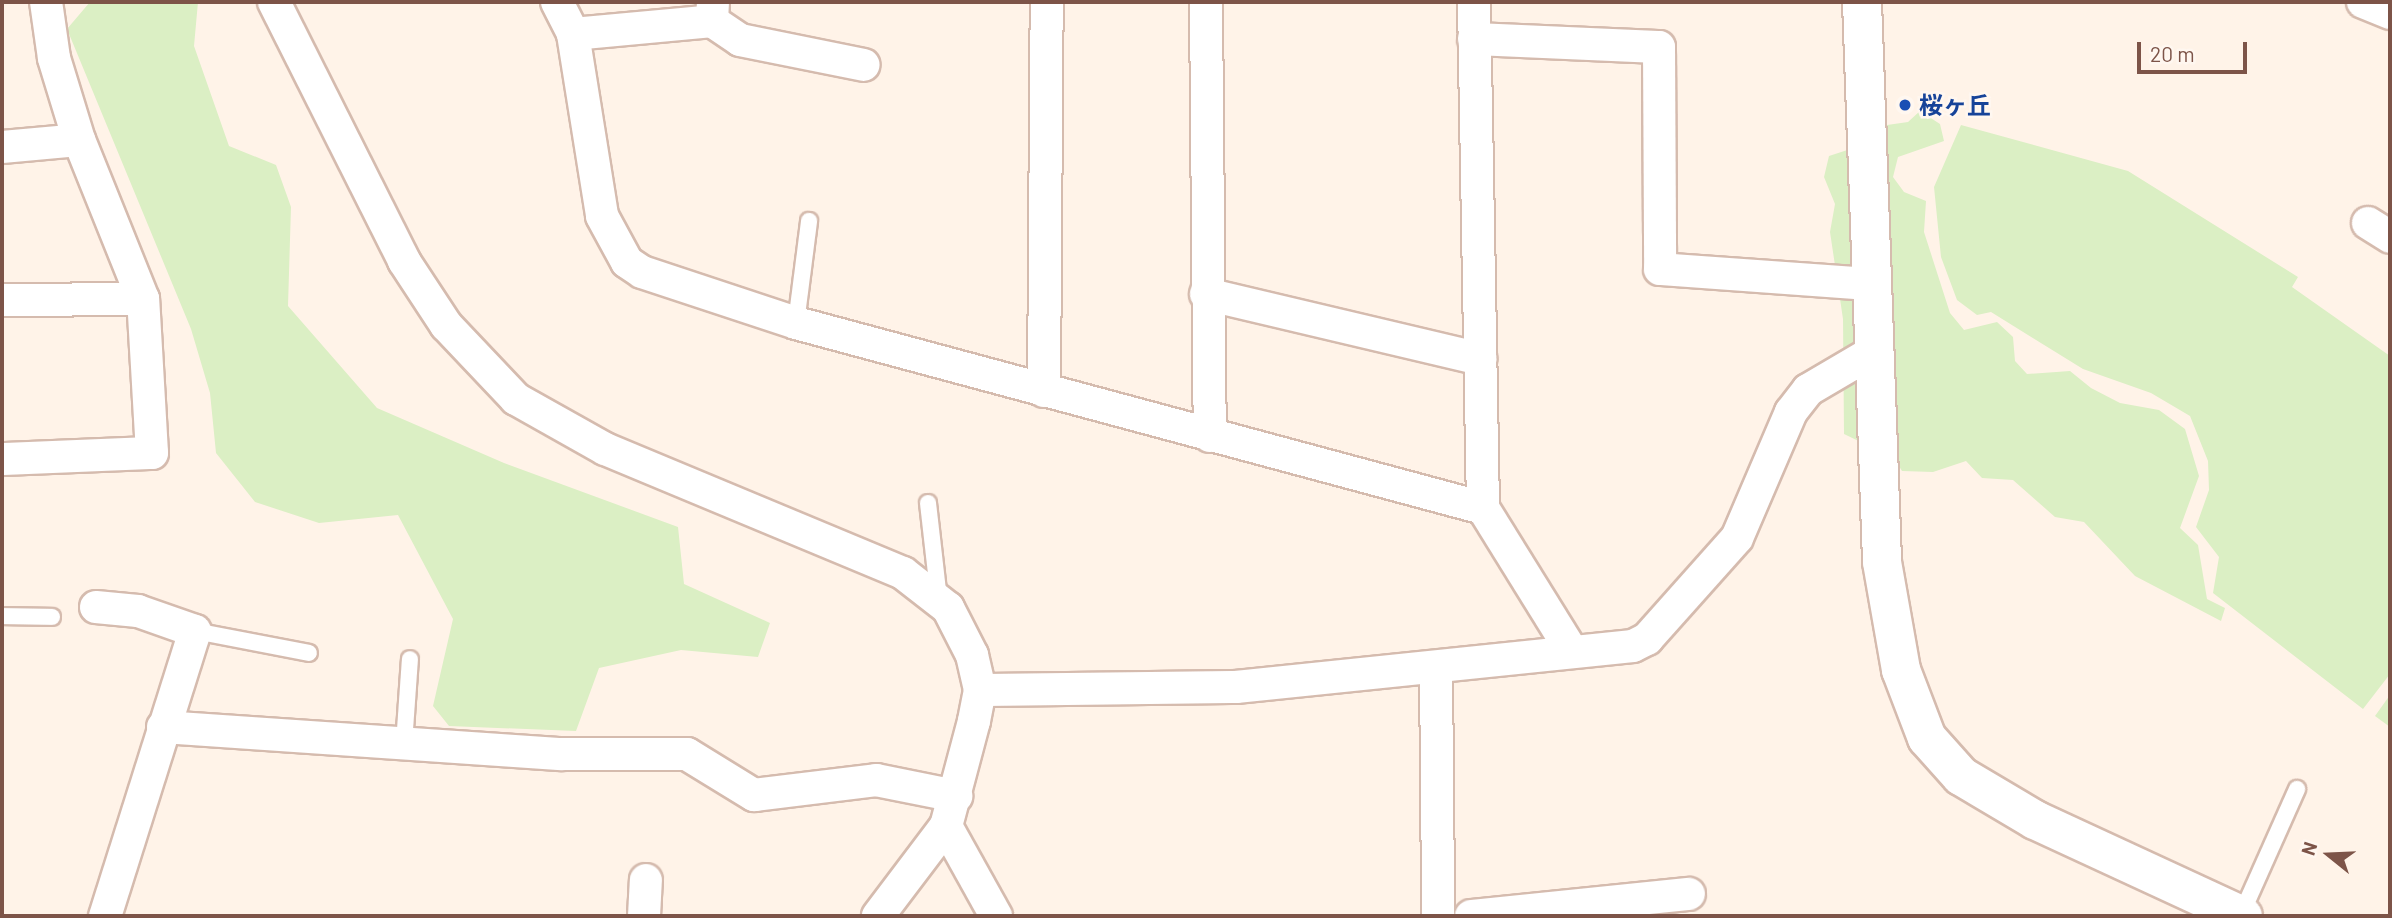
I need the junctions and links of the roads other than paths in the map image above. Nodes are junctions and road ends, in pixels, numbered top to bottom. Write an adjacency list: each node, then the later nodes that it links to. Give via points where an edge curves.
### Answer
1 (46, 2): 14 (street, via 54,58)
2 (274, 2): 29 (street, via 404,261 446,325 516,399 605,449 903,573)
3 (556, 2): 11 (street)
4 (1047, 2): 24 (street)
5 (1206, 2): 18 (street)
6 (1474, 2): 12 (street)
7 (1862, 2): 17 (street)
8 (2363, 2): 10 (street)
9 (712, 12): 11 (street); 13 (street, via 740,40)
10 (2390, 13)
11 (573, 34): 21 (street, via 602,216 627,262 660,280)
12 (1474, 39): 17 (street, via 1659,47 1660,269); 23 (street)
13 (864, 65)
14 (79, 140): 15 (street); 19 (street)
15 (2, 147)
16 (809, 221): 21 (lane)
17 (1870, 284): 22 (street)
18 (1206, 294): 23 (street); 25 (street)
19 (143, 299): 20 (street); 26 (street, via 152,453)
20 (2, 300)
21 (796, 323): 24 (street)
22 (1871, 353): 34 (street, via 1808,390 1791,412 1737,538 1647,639); 52 (street, via 1882,562 1901,670 1927,738 1961,776 2035,820)
23 (1480, 359): 28 (street)
24 (1044, 391): 25 (street)
25 (1210, 436): 28 (street)
26 (2, 458)
27 (928, 503): 29 (lane)
28 (1483, 508): 34 (street)
29 (939, 599): 38 (street, via 962,631)
30 (96, 607): 33 (street, via 138,611)
31 (2, 616): 32 (lane)
32 (52, 617)
33 (195, 631): 35 (lane); 39 (street)
34 (1571, 650): 37 (street)
35 (309, 653)
36 (410, 659): 40 (lane)
37 (1436, 667): 38 (street, via 1224,688); 50 (street)
38 (979, 690): 42 (street)
39 (163, 727): 40 (street); 46 (street)
40 (404, 744): 42 (street, via 687,754 754,795 876,780)
41 (2297, 789): 52 (lane)
42 (956, 796): 43 (street)
43 (946, 826): 48 (street); 49 (street)
44 (646, 880): 47 (street)
45 (1689, 894): 51 (street)
46 (105, 916)
47 (644, 916)
48 (878, 916)
49 (996, 916)
50 (1438, 916)
51 (1471, 916)
52 (2242, 916)

